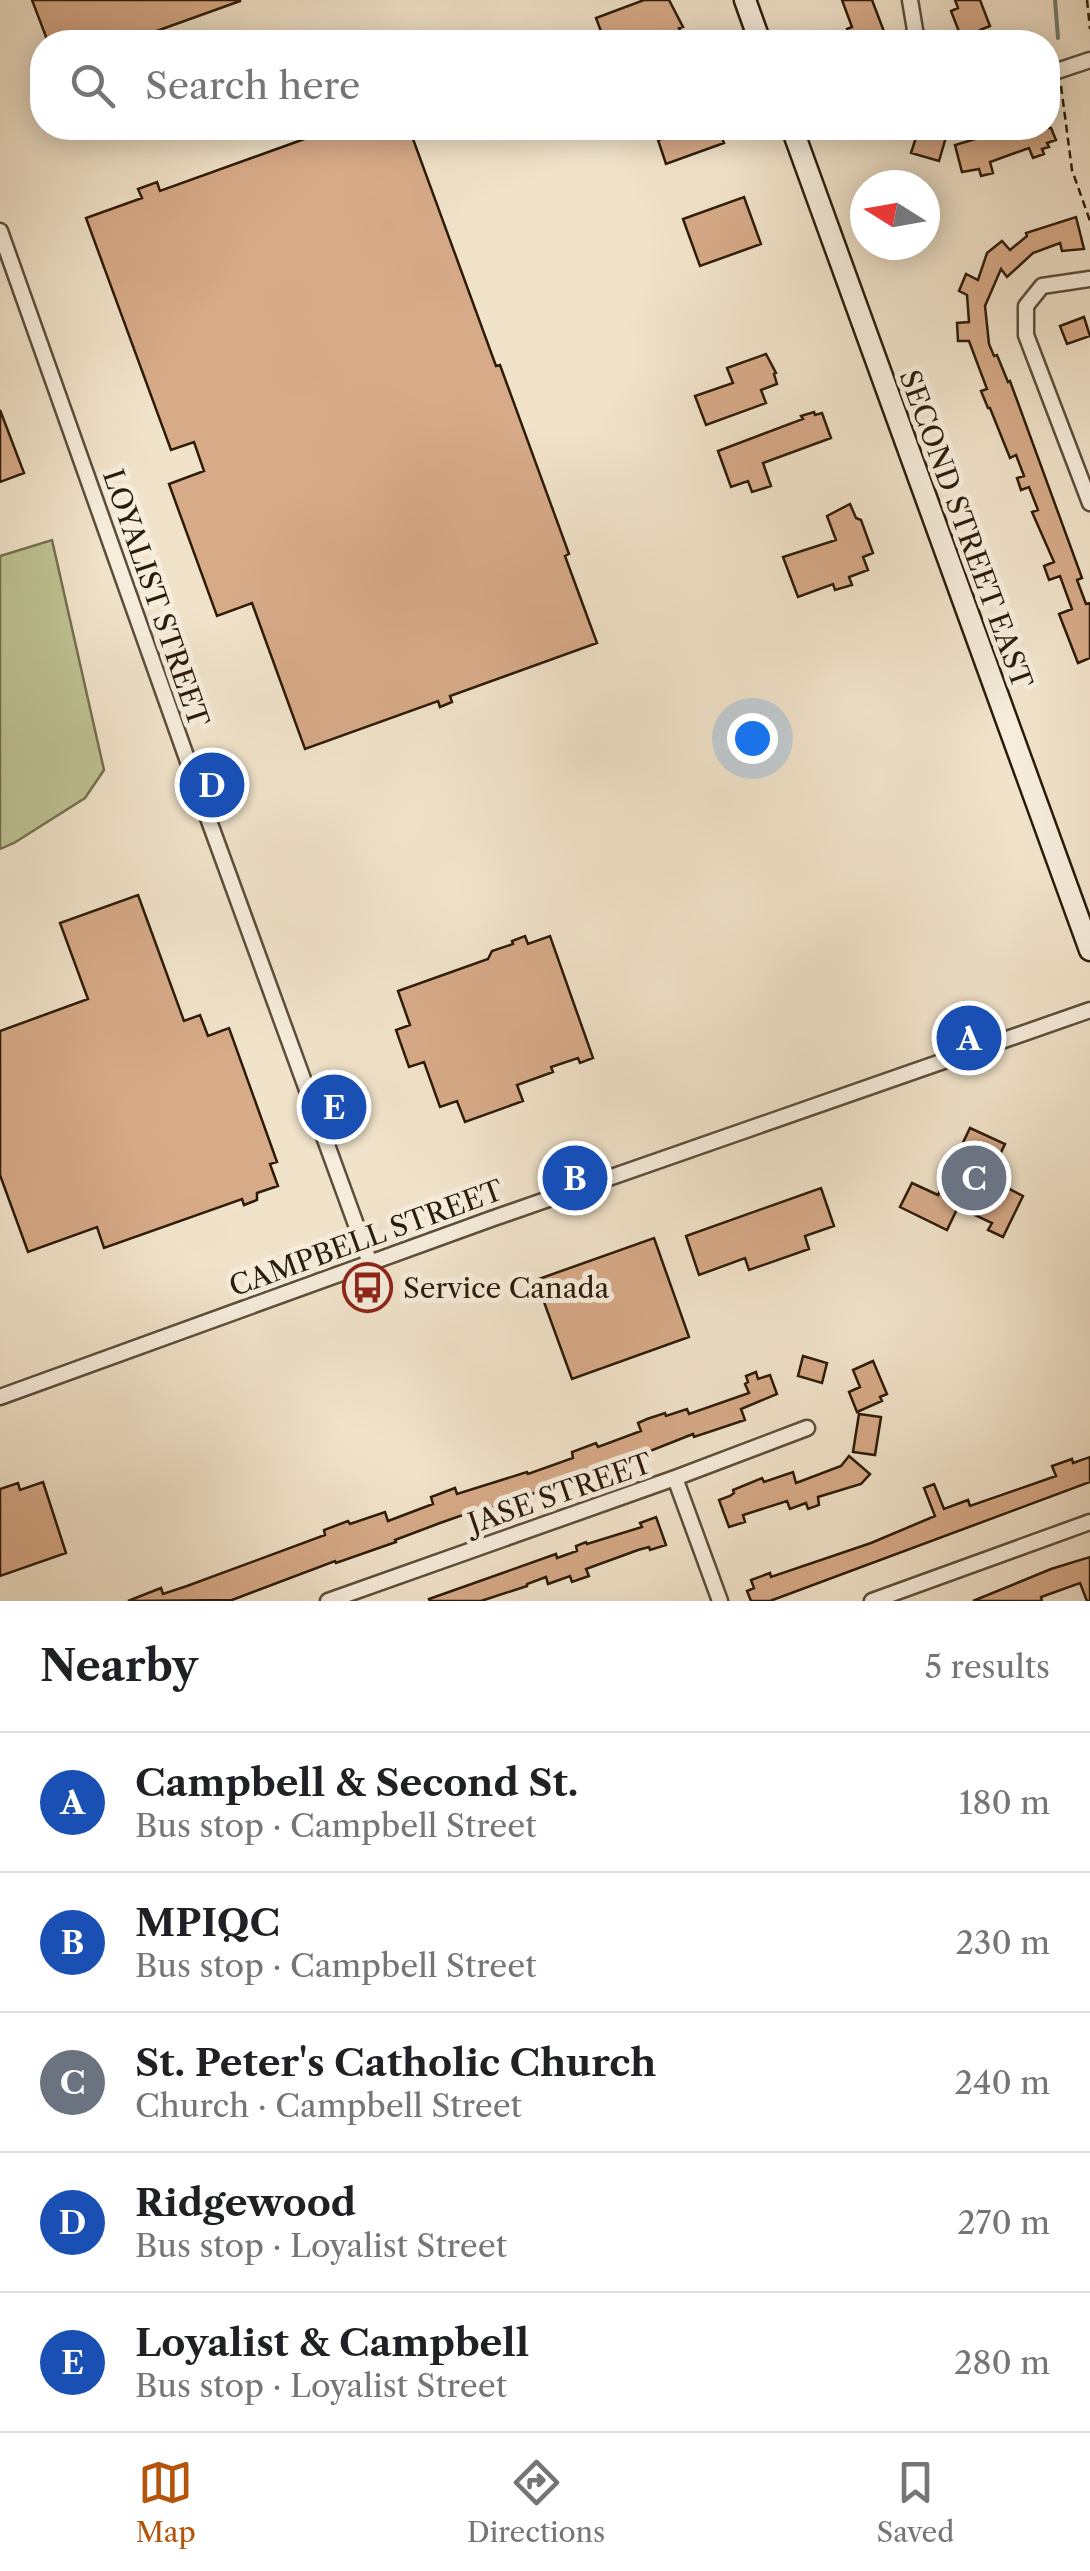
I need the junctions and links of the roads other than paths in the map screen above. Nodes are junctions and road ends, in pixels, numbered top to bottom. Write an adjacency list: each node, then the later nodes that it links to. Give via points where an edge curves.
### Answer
1 (745, 0): 3 (main road)
2 (910, 0): 4 (street)
3 (756, 30)
4 (916, 30)
5 (1090, 60): 6 (street)
6 (1060, 70)
7 (796, 140): 11 (main road, SECOND STREET EAST)
8 (0, 231): 13 (street, LOYALIST STREET)
9 (1090, 279): 10 (street, via 1042,286 1026,306 1026,335)
10 (1090, 503)
11 (1090, 950)
12 (1090, 1010): 13 (street, CAMPBELL STREET)
13 (370, 1263): 14 (street, CAMPBELL STREET)
14 (0, 1396)
15 (807, 1428): 16 (street, JASE STREET)
16 (675, 1478): 18 (street, JASE STREET); 19 (street)
17 (1090, 1522): 20 (street)
18 (328, 1601)
19 (720, 1601)
20 (872, 1601)

